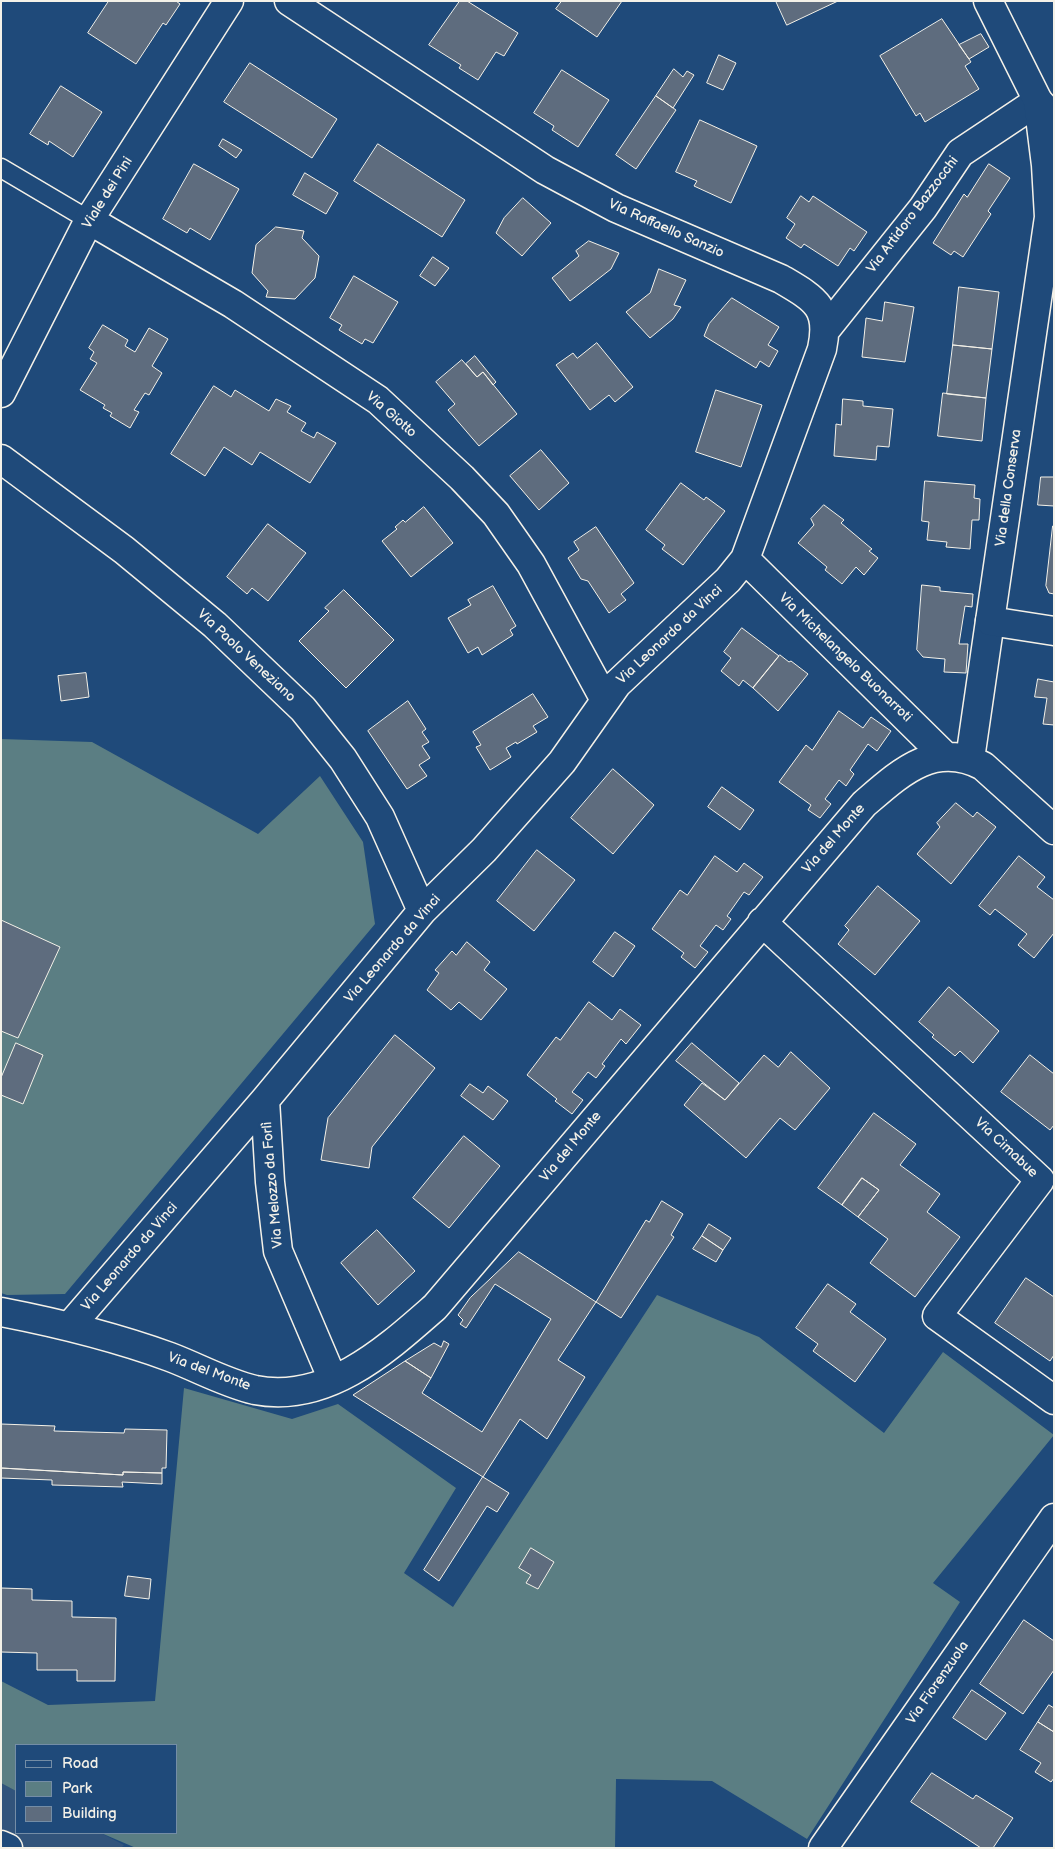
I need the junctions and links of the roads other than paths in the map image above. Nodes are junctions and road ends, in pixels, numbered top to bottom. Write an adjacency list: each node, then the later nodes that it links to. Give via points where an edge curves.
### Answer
1 (228, 1): 7 (street, Viale dei Pini)
2 (289, 1): 8 (street, Via Raffaello Sanzio, via 546,170 616,208 781,279 820,308)
3 (988, 1): 4 (street, Via della Conserva)
4 (1046, 109): 6 (street, Via della Conserva, via 1046,165); 8 (street, Via Artidoro Bazzocchi, via 960,153 923,208)
5 (1, 168): 7 (lane)
6 (1051, 213): 12 (street, Via della Conserva)
7 (90, 220): 9 (street, Viale dei Pini); 14 (street, Via Giotto, via 233,304 378,400 462,478 496,514 531,564)
8 (827, 328): 11 (street)
9 (1, 393)
10 (1, 459): 17 (street, Via Paolo Veneziano, via 124,550 215,625 304,709 343,759 380,817)
11 (745, 559): 14 (street, Via Leonardo da Vinci, via 728,580 633,667); 15 (street, Via Michelangelo Buonarroti)
12 (990, 621): 13 (street); 15 (street, Via della Conserva)
13 (1054, 631)
14 (605, 700): 17 (street, Via Leonardo da Vinci, via 562,762 484,850)
15 (957, 758): 16 (street, via 983,766); 18 (street, Via del Monte, via 919,763 894,778 864,804)
16 (1054, 830)
17 (422, 911): 19 (street, Via Leonardo da Vinci)
18 (762, 922): 22 (street, Via del Monte, via 436,1307 386,1350); 23 (street, Via Cimabue, via 1040,1180 937,1316)
19 (266, 1100): 21 (street, Via Leonardo da Vinci); 22 (street, Via Melozzo da Forlì, via 278,1252)
20 (1, 1312): 21 (street, Via del Monte)
21 (70, 1326): 22 (street, Via del Monte, via 169,1357 232,1384 257,1390 289,1391)
22 (333, 1380)
23 (1054, 1400)
24 (1054, 1518): 27 (street, Via Fiorenzuola)
25 (1, 1845): 26 (street)
26 (8, 1848)
27 (823, 1848)

